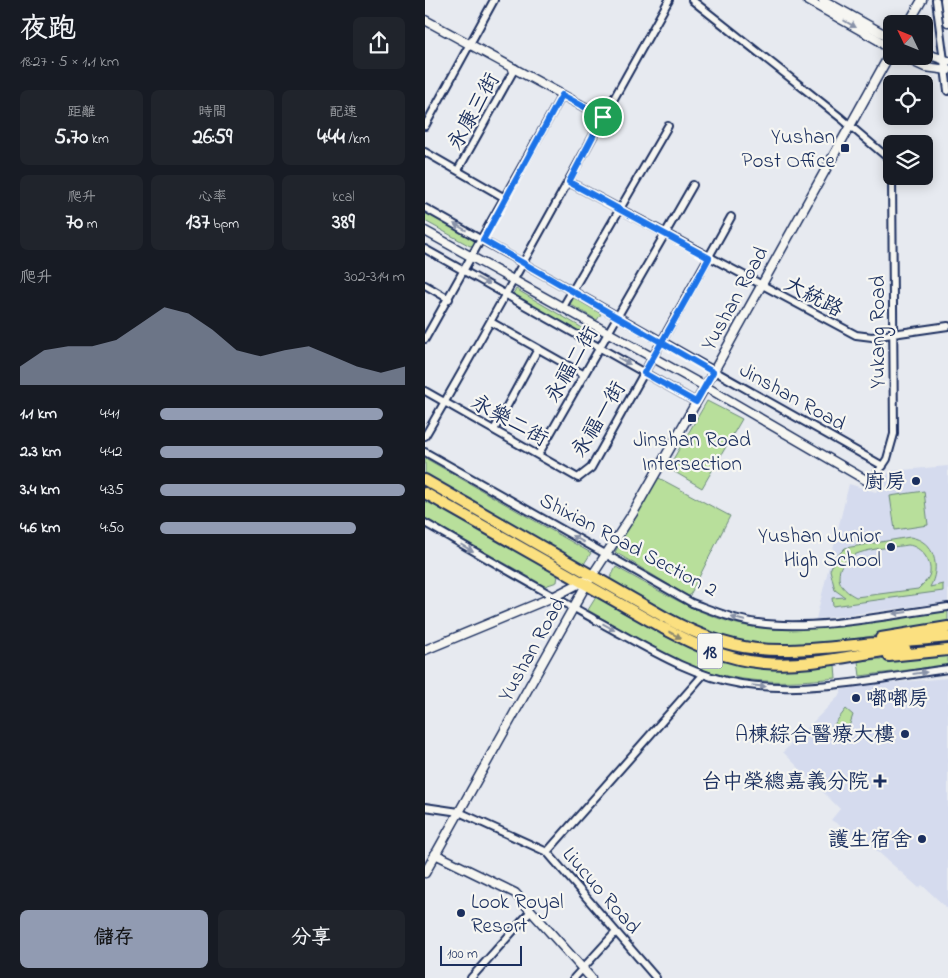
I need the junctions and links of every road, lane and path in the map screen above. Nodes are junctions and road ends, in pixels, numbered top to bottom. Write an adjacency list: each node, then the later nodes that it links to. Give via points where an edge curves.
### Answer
1 (494, 0): 13 (street)
2 (669, 0): 23 (street)
3 (693, 0): 26 (street)
4 (807, 0): 14 (street, one-way to 14)
5 (823, 0): 12 (street)
6 (922, 0): 9 (street)
7 (936, 0): 16 (street)
8 (945, 0): 11 (street)
9 (913, 15)
10 (425, 20): 13 (street)
11 (948, 22)
12 (883, 34)
13 (469, 42): 19 (street); 24 (street)
14 (883, 45)
15 (933, 56): 16 (street)
16 (946, 61): 20 (street)
17 (884, 65): 26 (street, Yushan Road)
18 (921, 65): 20 (street)
19 (515, 68): 22 (street); 29 (street, 永康三街)
20 (947, 70): 21 (street)
21 (948, 91)
22 (562, 95): 23 (street); 33 (street)
23 (603, 117): 30 (street)
24 (425, 126)
25 (668, 126): 35 (street)
26 (851, 126): 28 (street); 47 (street, Yushan Road)
27 (425, 152): 29 (street)
28 (883, 154)
29 (458, 170): 33 (street)
30 (569, 182): 35 (street, 大統路); 43 (street)
31 (693, 185): 38 (street, 永福二街)
32 (892, 185): 56 (street, Yukang Road)
33 (505, 198): 39 (street)
34 (425, 208): 39 (street, Jinshan Road, one-way to 34)
35 (619, 209): 38 (street, 大統路); 48 (street)
36 (731, 217): 42 (street, 永福一街)
37 (425, 231): 41 (street, Jinshan Road)
38 (665, 233): 42 (street, 大統路); 52 (street, 永福二街)
39 (483, 240): 41 (street); 43 (street, Jinshan Road)
40 (425, 249): 44 (street)
41 (472, 258): 44 (street); 45 (street, Jinshan Road)
42 (709, 258): 47 (street, 大統路); 58 (street, 永福一街)
43 (523, 264): 45 (street); 48 (street, Jinshan Road)
44 (465, 271): 49 (street, one-way to 49); 50 (street)
45 (513, 281): 49 (street); 51 (street, Jinshan Road)
46 (425, 285): 50 (street)
47 (761, 286): 56 (street, 大統路, via 861,337); 62 (street, Yushan Road)
48 (573, 292): 51 (street); 52 (street, Jinshan Road)
49 (506, 295): 53 (street); 59 (street)
50 (449, 299): 57 (street)
51 (563, 307): 55 (street, Jinshan Road)
52 (617, 317): 55 (street, 永福二街); 58 (street, Jinshan Road)
53 (491, 322): 60 (street); 67 (street)
54 (948, 326): 56 (street, 大統路)
55 (608, 332): 59 (street, 永福二街); 61 (street, Jinshan Road)
56 (895, 335): 73 (street, Yukang Road, via 894,434)
57 (425, 340)
58 (662, 343): 61 (street, 永福一街); 62 (street, Jinshan Road)
59 (599, 347): 63 (street, one-way to 63); 64 (street, 永福二街)
60 (538, 348): 64 (street); 69 (street)
61 (653, 358): 63 (street, 永福一街); 65 (street, Jinshan Road)
62 (713, 372): 65 (street, Yushan Road); 73 (street, Jinshan Road)
63 (644, 373): 68 (street); 74 (street, 永福一街, via 591,468)
64 (583, 374): 72 (street, 永福二街)
65 (705, 387): 68 (street, Yushan Road); 76 (street, Jinshan Road)
66 (425, 390): 67 (street, 永樂二街)
67 (445, 402): 69 (street, 永樂二街); 70 (street)
68 (696, 402): 79 (street, Yushan Road)
69 (494, 430): 72 (street, 永樂二街)
70 (425, 436)
71 (425, 452): 79 (street, Shixian Road Section 2, one-way to 71)
72 (538, 455): 74 (street, 永樂二街)
73 (883, 466): 76 (street, Yukang Road)
74 (578, 478)
75 (425, 480): 80 (main road, Shixian Road Section 2 / 18)
76 (871, 483)
77 (425, 494): 80 (main road, Shixian Road Section 2 / 18)
78 (425, 524): 81 (street, one-way to 81)
79 (606, 555): 80 (street, Yushan Road); 82 (street, Shixian Road Section 2, one-way to 79, via 816,624 760,624 719,614 693,603)
80 (587, 582): 81 (street); 83 (street, Yushan Road); 89 (main road, Shixian Road Section 2 / 18, via 723,644 768,651)
81 (553, 597): 83 (street); 87 (street)
82 (948, 607)
83 (574, 608): 91 (street, one-way to 91, via 655,653); 93 (street, Yushan Road)
84 (948, 627): 89 (main road, Shixian Road Section 2 / 18, via 906,632)
85 (948, 636): 89 (main road, Shixian Road Section 2 / 18)
86 (948, 643): 89 (main road, Shixian Road Section 2 / 18)
87 (425, 650)
88 (948, 650): 89 (main road, Shixian Road Section 2 / 18, via 904,655)
89 (847, 651)
90 (948, 669): 91 (street, one-way to 90, via 740,684 795,687)
91 (703, 675): 94 (street)
92 (425, 807): 93 (street, Liucuo Road)
93 (459, 812): 94 (street, Liucuo Road); 95 (street, Yushan Road)
94 (547, 852): 98 (street, Liucuo Road)
95 (435, 854): 96 (street, Yushan Road); 97 (street, via 515,894)
96 (425, 873)
97 (531, 911): 99 (street); 100 (street)
98 (616, 932): 99 (street); 103 (street, Liucuo Road)
99 (583, 968): 101 (street); 102 (street)
100 (471, 978)
101 (574, 978)
102 (591, 978)
103 (656, 978)

